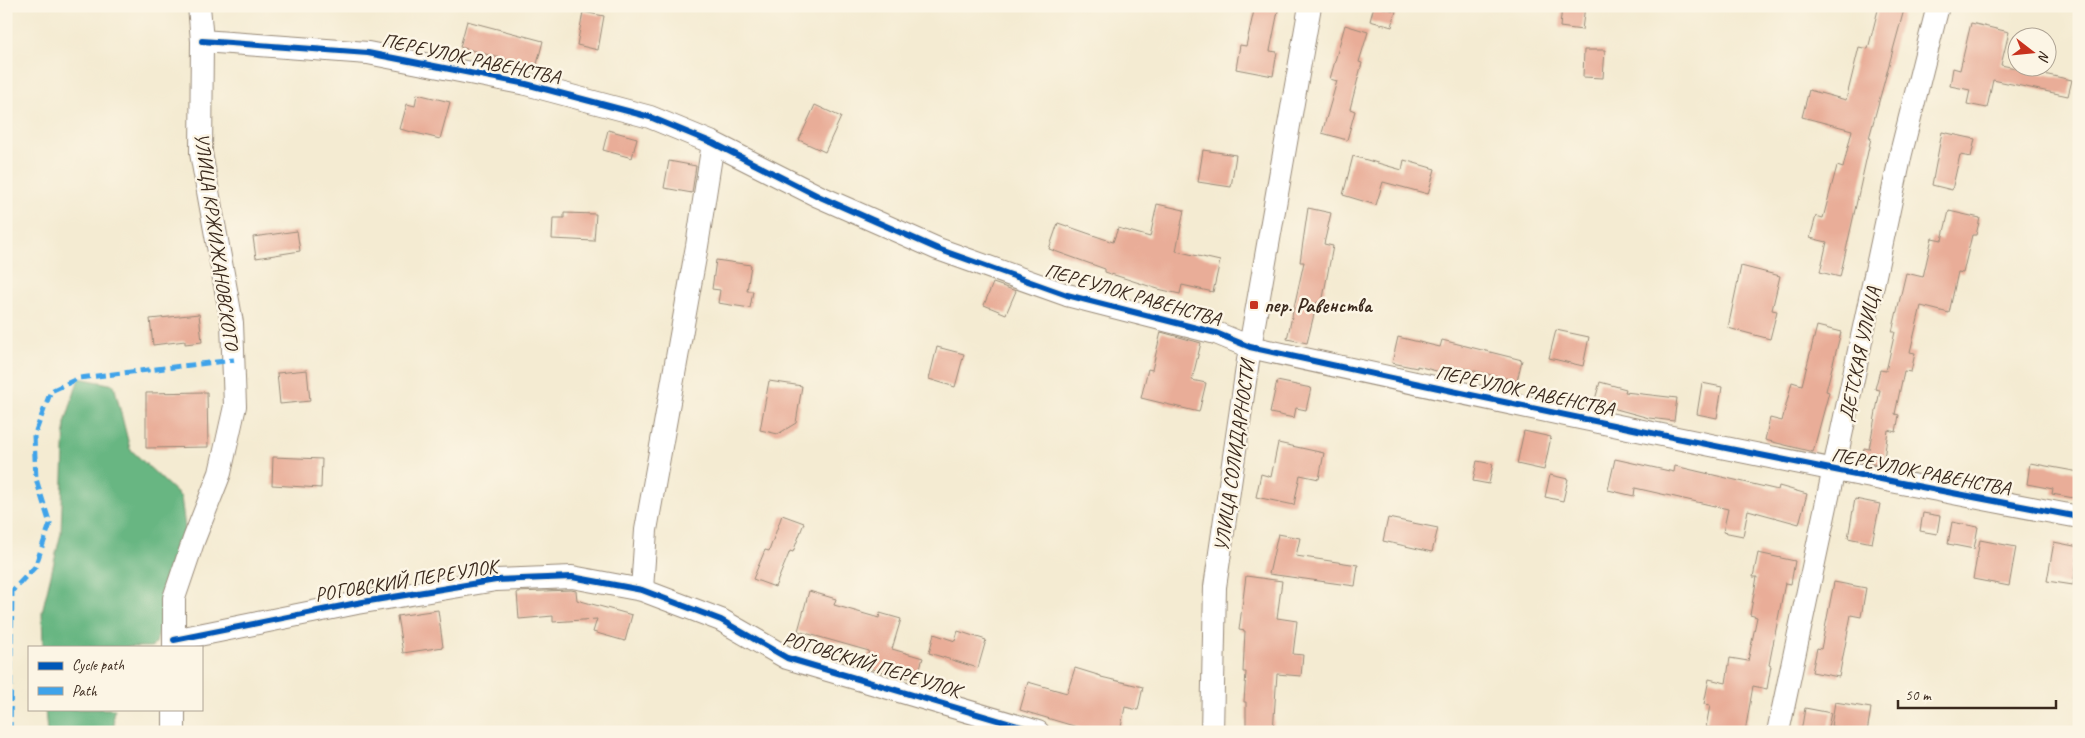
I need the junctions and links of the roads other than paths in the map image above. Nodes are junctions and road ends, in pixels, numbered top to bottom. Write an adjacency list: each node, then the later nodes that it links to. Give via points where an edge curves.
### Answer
1 (199, 6): 4 (street, УЛИЦА КРЖИЖАНОВСКОГО)
2 (1310, 6): 6 (street, УЛИЦА СОЛИДАРНОСТИ)
3 (1938, 6): 7 (street, ДЕТСКАЯ УЛИЦА, via 1901,153)
4 (202, 41): 5 (street, ПЕРЕУЛОК РАВЕНСТВА, via 368,54 458,70 526,84 650,117); 10 (street, УЛИЦА КРЖИЖАНОВСКОГО, via 201,153 232,323 235,406 220,473 174,598)
5 (712, 143): 6 (street, ПЕРЕУЛОК РАВЕНСТВА, via 818,196 938,249 1067,295 1216,333); 9 (street, via 698,246 646,530)
6 (1250, 347): 7 (street, ПЕРЕУЛОК РАВЕНСТВА); 14 (street, УЛИЦА СОЛИДАРНОСТИ, via 1215,588)
7 (1834, 471): 8 (street, ПЕРЕУЛОК РАВЕНСТВА); 15 (street, ДЕТСКАЯ УЛИЦА)
8 (2079, 517)
9 (642, 590): 10 (street, РОГОВСКИЙ ПЕРЕУЛОК, via 572,577 496,580 357,603); 13 (street, РОГОВСКИЙ ПЕРЕУЛОК, via 721,620 786,658)
10 (174, 643)
11 (174, 710): 12 (street)
12 (174, 732)
13 (1038, 732)
14 (1212, 732)
15 (1778, 732)

